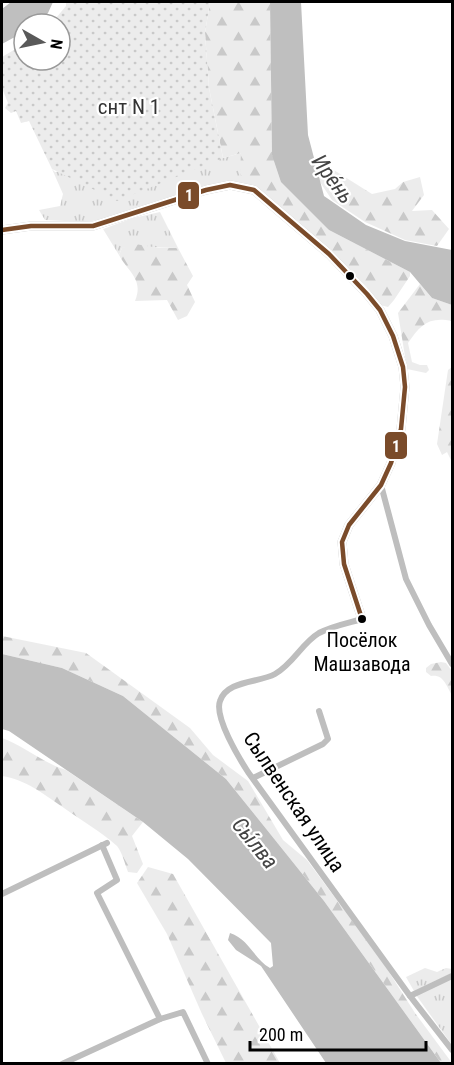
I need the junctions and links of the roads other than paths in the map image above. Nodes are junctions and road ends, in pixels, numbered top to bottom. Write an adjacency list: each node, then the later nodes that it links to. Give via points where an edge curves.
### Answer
1 (2, 230): 2 (street, via 93,226 206,190 230,185 254,190 362,289 380,310 393,336 403,367 405,398 399,440)
2 (381, 485): 3 (street, via 349,525 342,542 344,564); 4 (street, via 405,579)
3 (362, 619): 6 (street, Сылвенская улица, via 318,634 275,674 224,693 219,714)
4 (453, 664)
5 (319, 711): 6 (street, via 328,739)
6 (253, 778): 9 (street, Сылвенская улица)
7 (2, 894): 10 (street, via 105,844 117,880 97,893)
8 (453, 976): 9 (street)
9 (410, 996): 11 (street, Сылвенская улица)
10 (160, 1019): 12 (street); 14 (street, via 183,1012)
11 (453, 1050)
12 (75, 1061): 13 (street)
13 (62, 1064)
14 (208, 1064)

